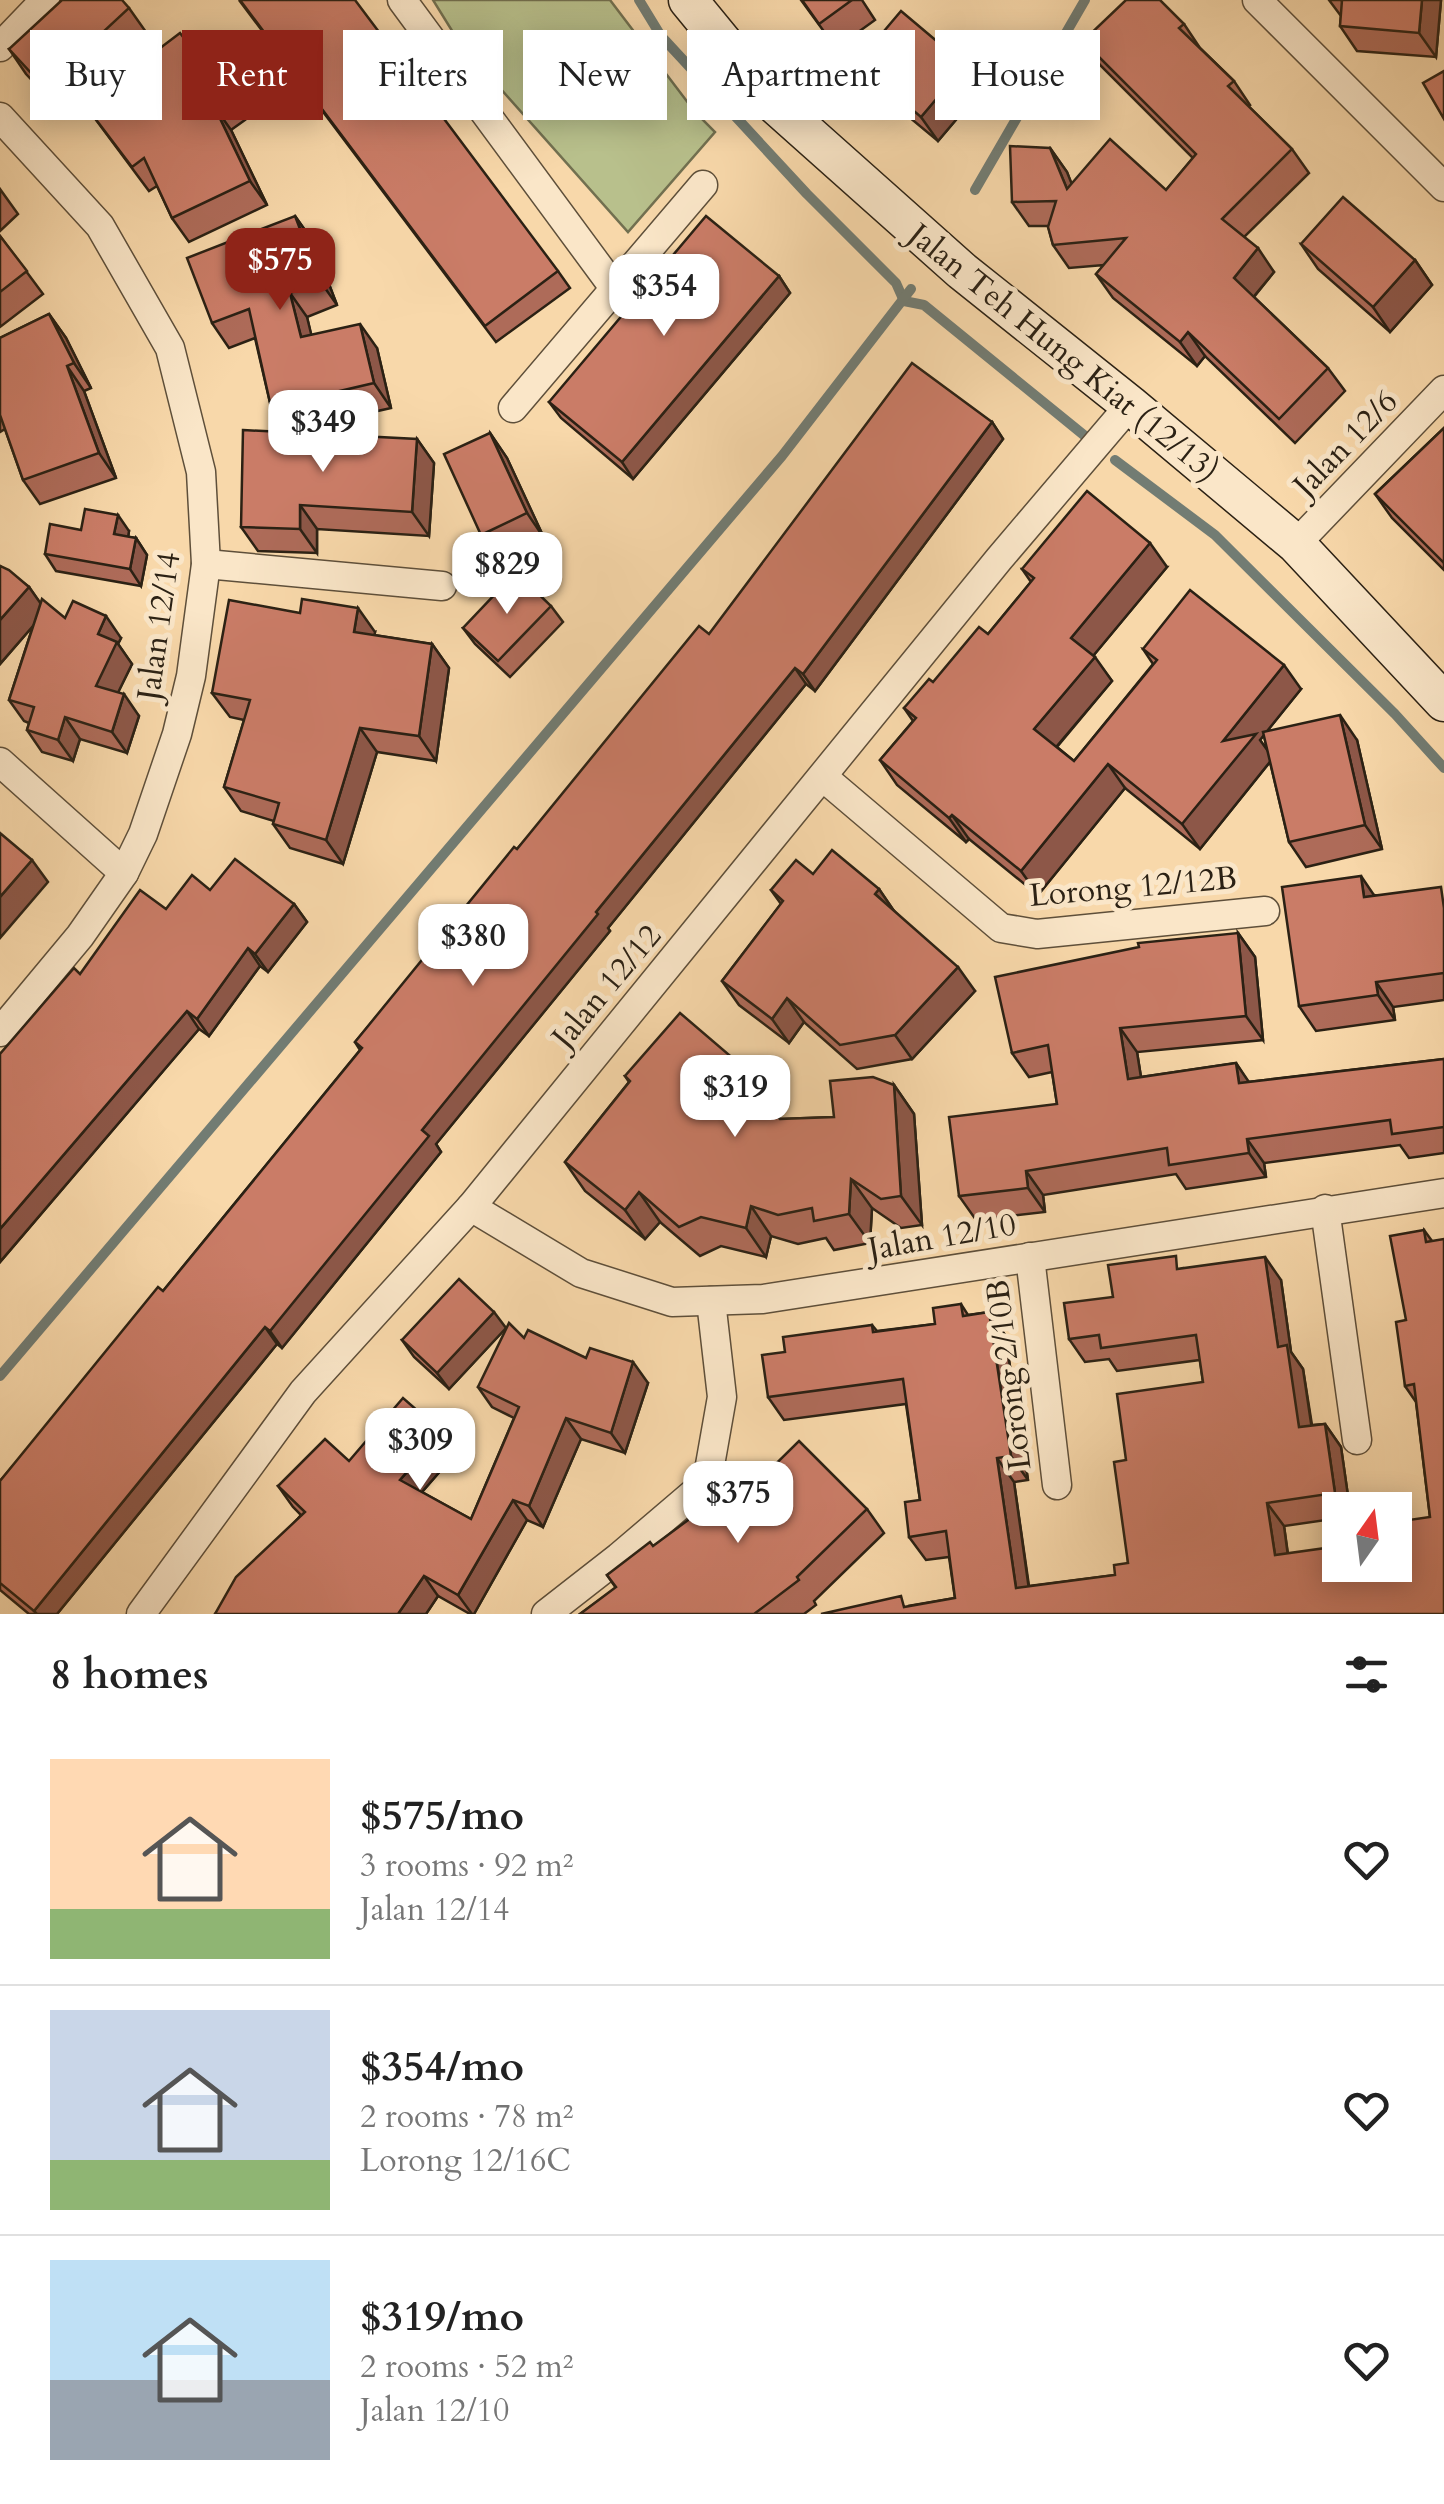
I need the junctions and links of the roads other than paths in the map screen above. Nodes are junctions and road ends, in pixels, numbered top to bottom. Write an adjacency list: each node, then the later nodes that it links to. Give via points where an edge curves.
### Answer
1 (45, 0): 5 (street)
2 (402, 0): 9 (street)
3 (688, 0): 11 (street, Jalan Teh Hung Kiat (12/13), via 770,100 962,271)
4 (1257, 0): 8 (street)
5 (0, 47)
6 (0, 117): 14 (street, Jalan 12/14, via 100,226 170,348 200,472)
7 (702, 185): 9 (street)
8 (1444, 187)
9 (615, 288): 12 (street)
10 (1444, 390): 13 (street, Jalan 12/6)
11 (1130, 405): 13 (street, Jalan Teh Hung Kiat (12/13)); 18 (street, Jalan 12/12)
12 (513, 408)
13 (1296, 544): 16 (street, Jalan Teh Hung Kiat (12/13))
14 (206, 564): 15 (street); 19 (street, Jalan 12/14, via 177,734)
15 (442, 586)
16 (1444, 702)
17 (0, 762): 19 (street)
18 (822, 777): 20 (street, Lorong 12/12B, via 1001,928 1037,934); 23 (street, Jalan 12/12)
19 (124, 874): 21 (street, Jalan 12/14)
20 (1266, 911)
21 (0, 1032)
22 (1444, 1193): 24 (street, Jalan 12/10)
23 (470, 1207): 26 (street, Jalan 12/10, via 581,1273 672,1302); 29 (street, Jalan 12/12, via 303,1392)
24 (1325, 1209): 25 (street, Jalan 12/10); 27 (street)
25 (1030, 1256): 26 (street, Jalan 12/10, via 763,1300); 28 (street, Lorong 2/10B)
26 (711, 1301): 30 (street, via 722,1397 706,1482)
27 (1357, 1440)
28 (1056, 1485)
29 (141, 1614)
30 (546, 1614)

